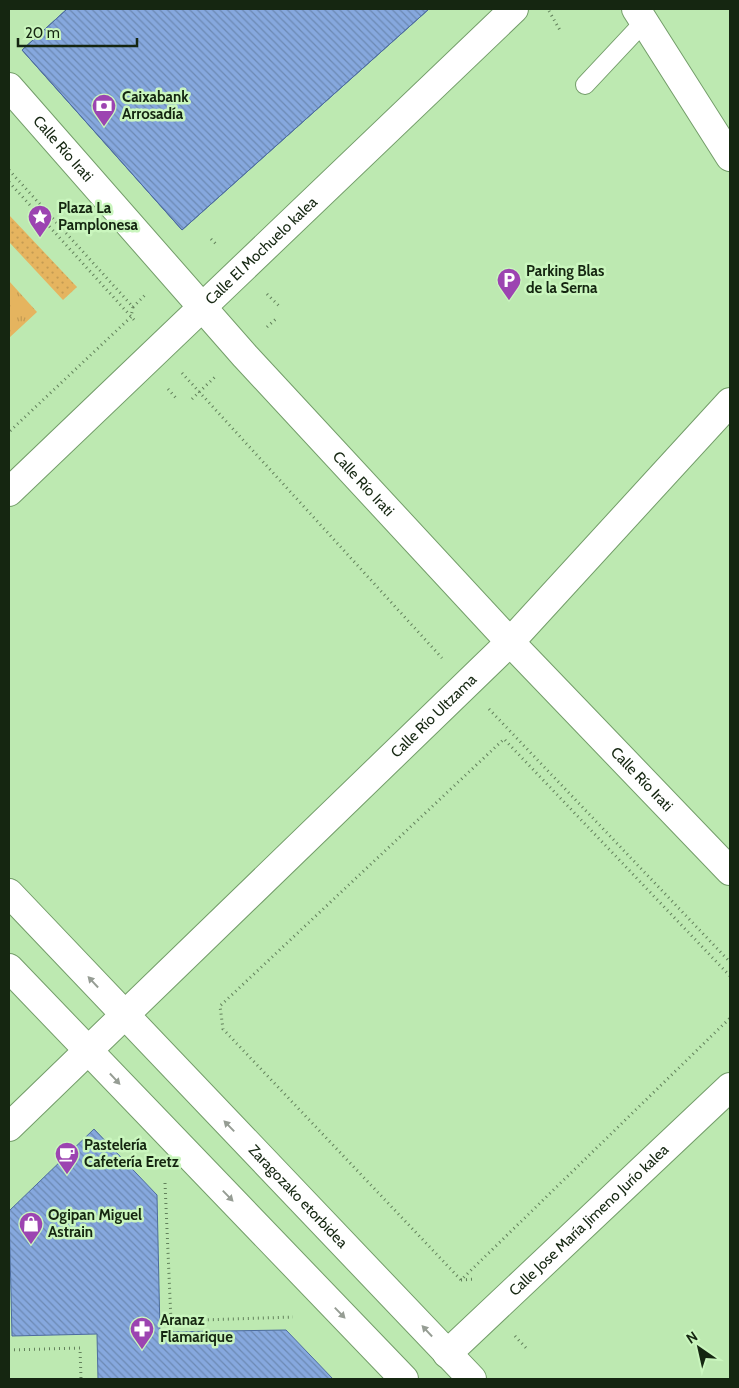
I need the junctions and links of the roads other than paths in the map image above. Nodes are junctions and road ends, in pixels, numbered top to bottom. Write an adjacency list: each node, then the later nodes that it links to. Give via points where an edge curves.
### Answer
1 (514, 9): 6 (street, Calle El Mochuelo kalea)
2 (640, 15): 3 (lane); 5 (street)
3 (585, 85)
4 (9, 87): 6 (street, Calle Río Irati)
5 (730, 157)
6 (202, 308): 8 (street, Calle El Mochuelo kalea); 9 (street, Calle Río Irati)
7 (730, 402): 9 (street, Calle Río Ultzama)
8 (9, 492)
9 (510, 642): 10 (street, Calle Río Irati); 13 (street, Calle Río Ultzama)
10 (730, 871)
11 (9, 893): 13 (street, Zaragozako etorbidea, one-way to 11)
12 (9, 968): 14 (street)
13 (123, 1014): 14 (street); 17 (street, Zaragozako etorbidea, one-way to 13)
14 (88, 1050): 16 (street); 18 (street, one-way to 18)
15 (730, 1087): 17 (street, Calle Jose María Jimeno Jurío kalea)
16 (9, 1127)
17 (447, 1354): 19 (street, Zaragozako etorbidea)
18 (404, 1379)
19 (472, 1379)

